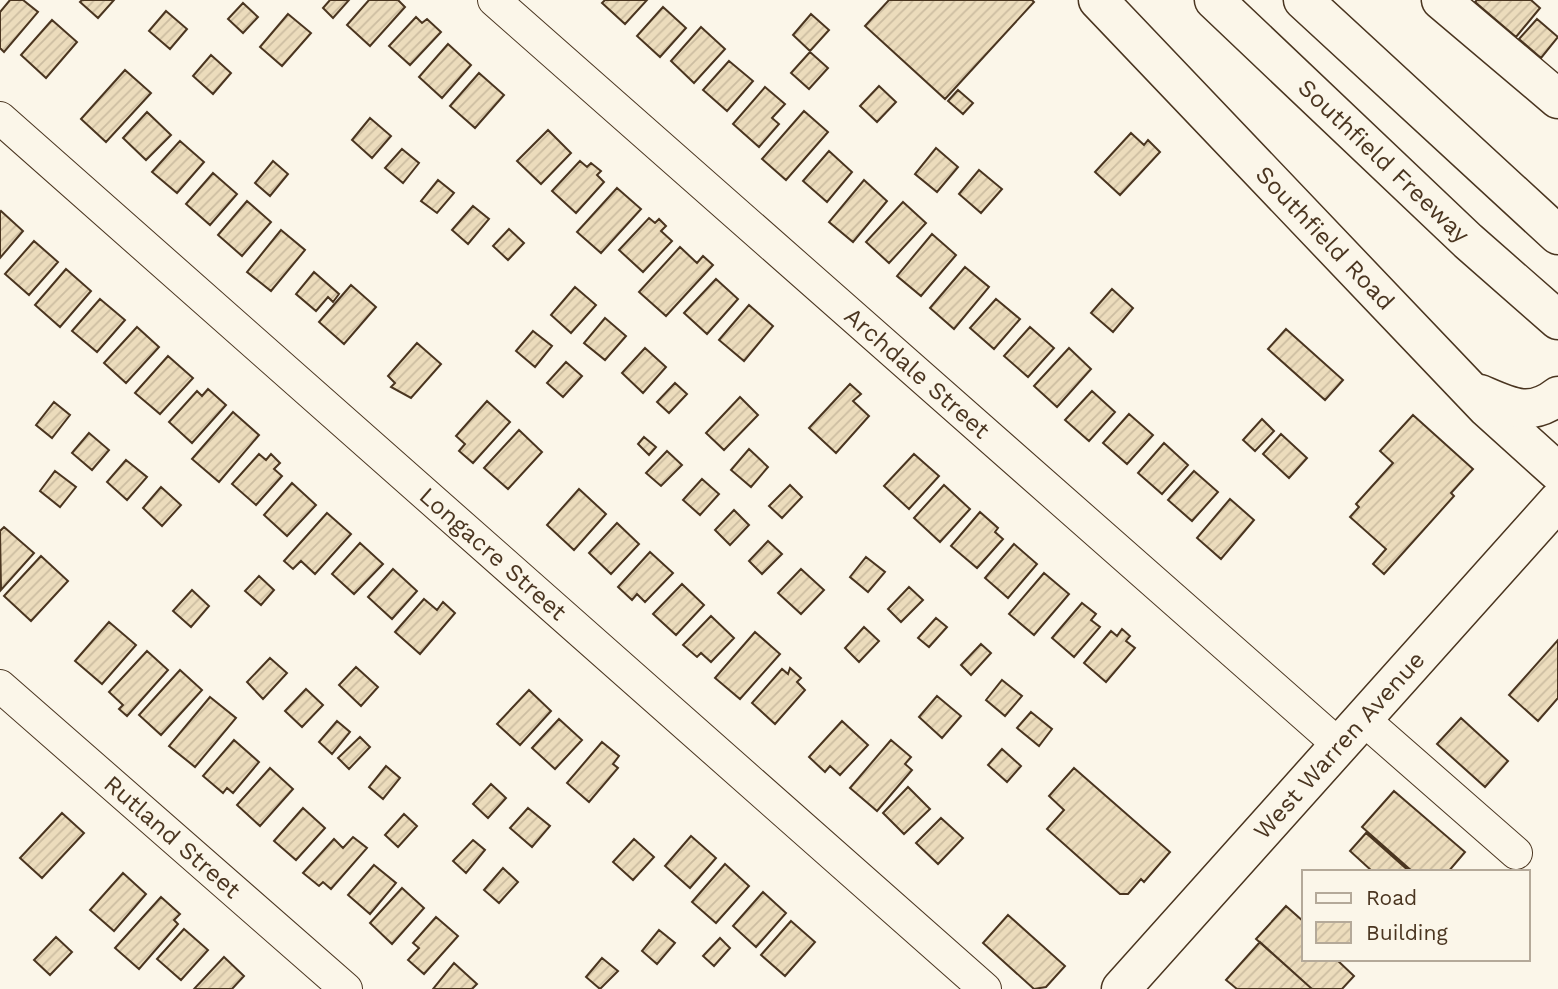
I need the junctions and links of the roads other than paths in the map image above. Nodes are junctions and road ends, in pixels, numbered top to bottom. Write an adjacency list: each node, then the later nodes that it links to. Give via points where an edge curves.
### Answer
1 (494, 0): 15 (street, Archdale Street)
2 (1098, 0): 10 (main road, Southfield Road)
3 (1214, 0): 9 (main road, Southfield Freeway)
4 (1303, 0): 8 (main road)
5 (1441, 0): 6 (main road)
6 (1558, 99)
7 (0, 118): 18 (street, Longacre Street)
8 (1558, 235)
9 (1558, 320)
10 (1469, 389): 11 (main road, via 1512,408 1543,408); 12 (main road, Southfield Road)
11 (1558, 396)
12 (1558, 472)
13 (1558, 500): 15 (main road, West Warren Avenue)
14 (0, 686): 17 (street, Rutland Street)
15 (1351, 732): 16 (street, Archdale Street); 19 (main road, West Warren Avenue)
16 (1516, 853)
17 (346, 989)
18 (985, 989)
19 (1121, 989)

